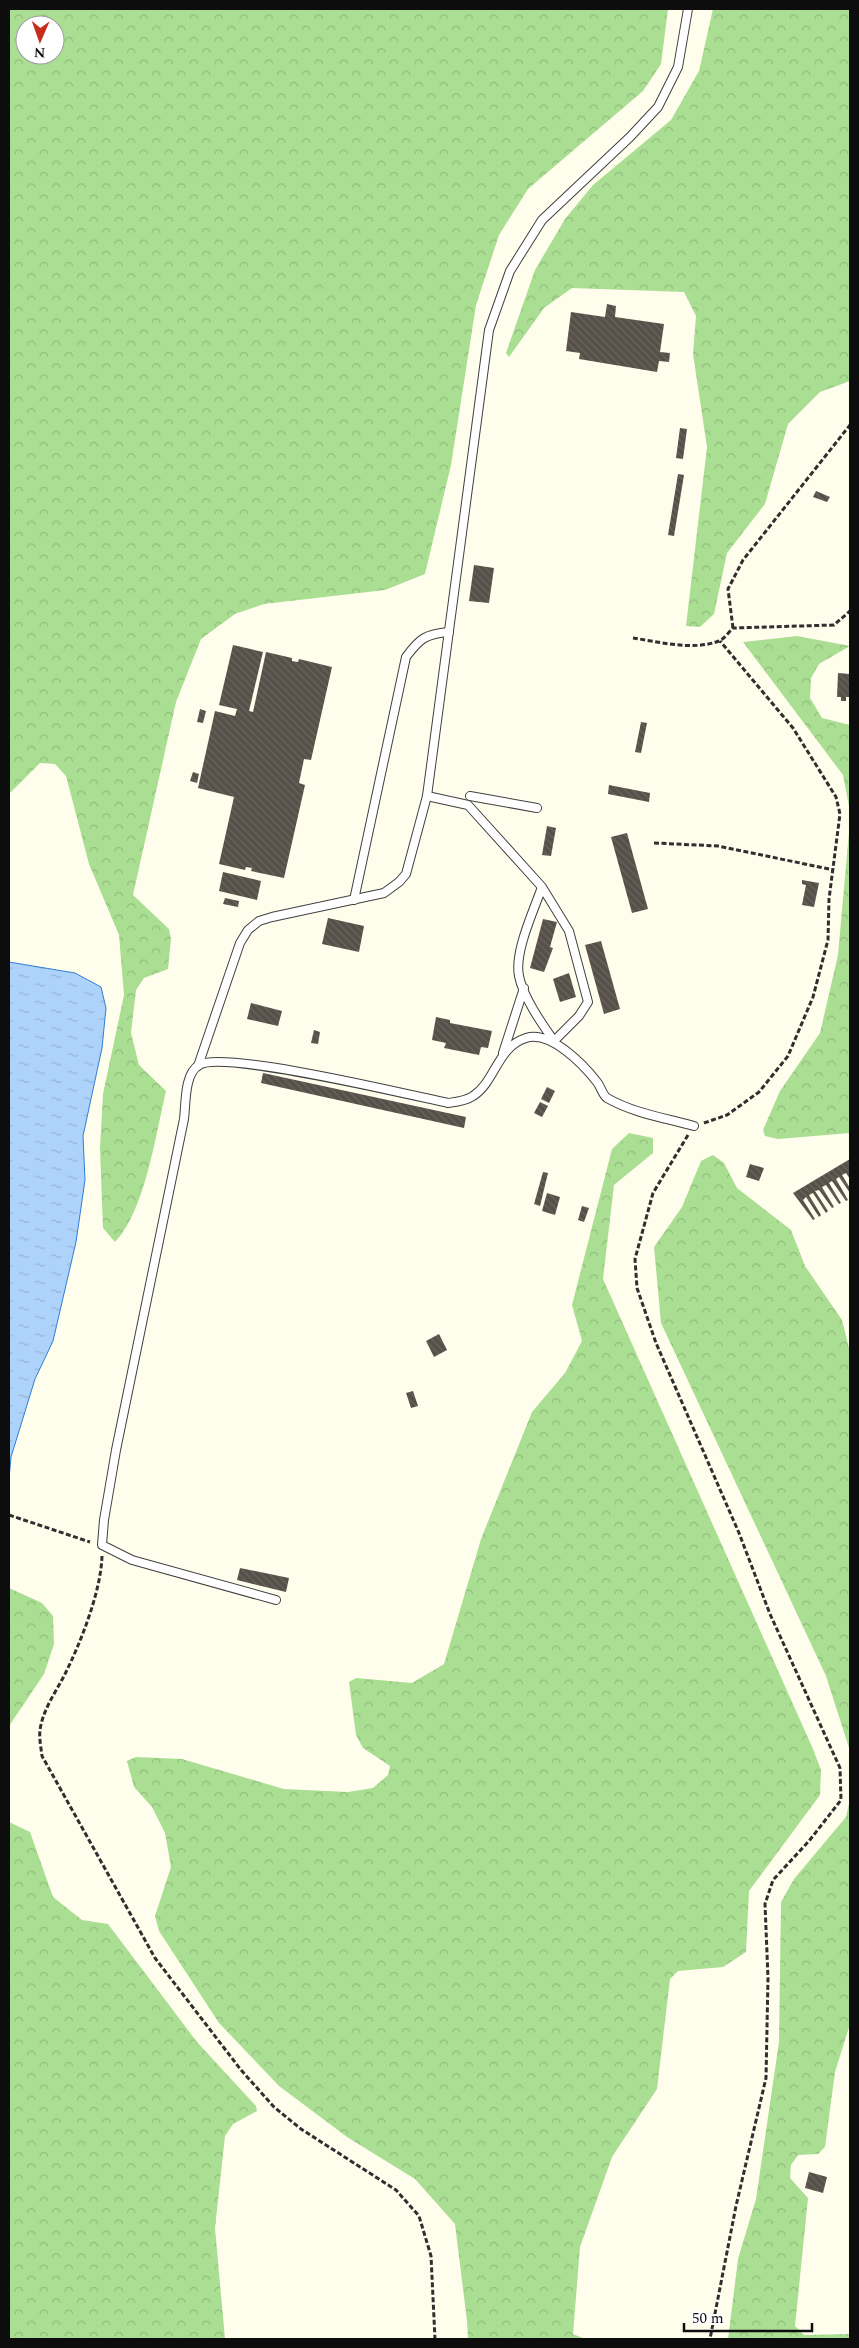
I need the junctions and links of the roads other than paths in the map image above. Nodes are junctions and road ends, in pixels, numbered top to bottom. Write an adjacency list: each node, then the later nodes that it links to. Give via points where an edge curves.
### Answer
1 (688, 9): 2 (lane, via 678,67 658,107 542,220 510,271 489,330)
2 (449, 632): 3 (lane); 7 (lane, via 430,634 417,642 406,657)
3 (427, 796): 6 (lane, via 468,806); 7 (lane, via 406,874 384,893)
4 (470, 796): 5 (lane)
5 (537, 808)
6 (542, 887): 8 (lane, via 519,957 519,976); 9 (lane, via 569,932 588,1002)
7 (354, 900): 11 (lane, via 272,917 248,930 232,960)
8 (524, 988): 9 (lane, via 536,1016); 10 (lane)
9 (554, 1041): 10 (lane, via 528,1037); 12 (lane, via 597,1082 605,1096 626,1107)
10 (503, 1054): 11 (lane, via 482,1088 473,1096 448,1103 252,1064 208,1062)
11 (198, 1066): 13 (lane, via 189,1078 184,1119 116,1450 102,1546 132,1560)
12 (694, 1126)
13 (276, 1600)

